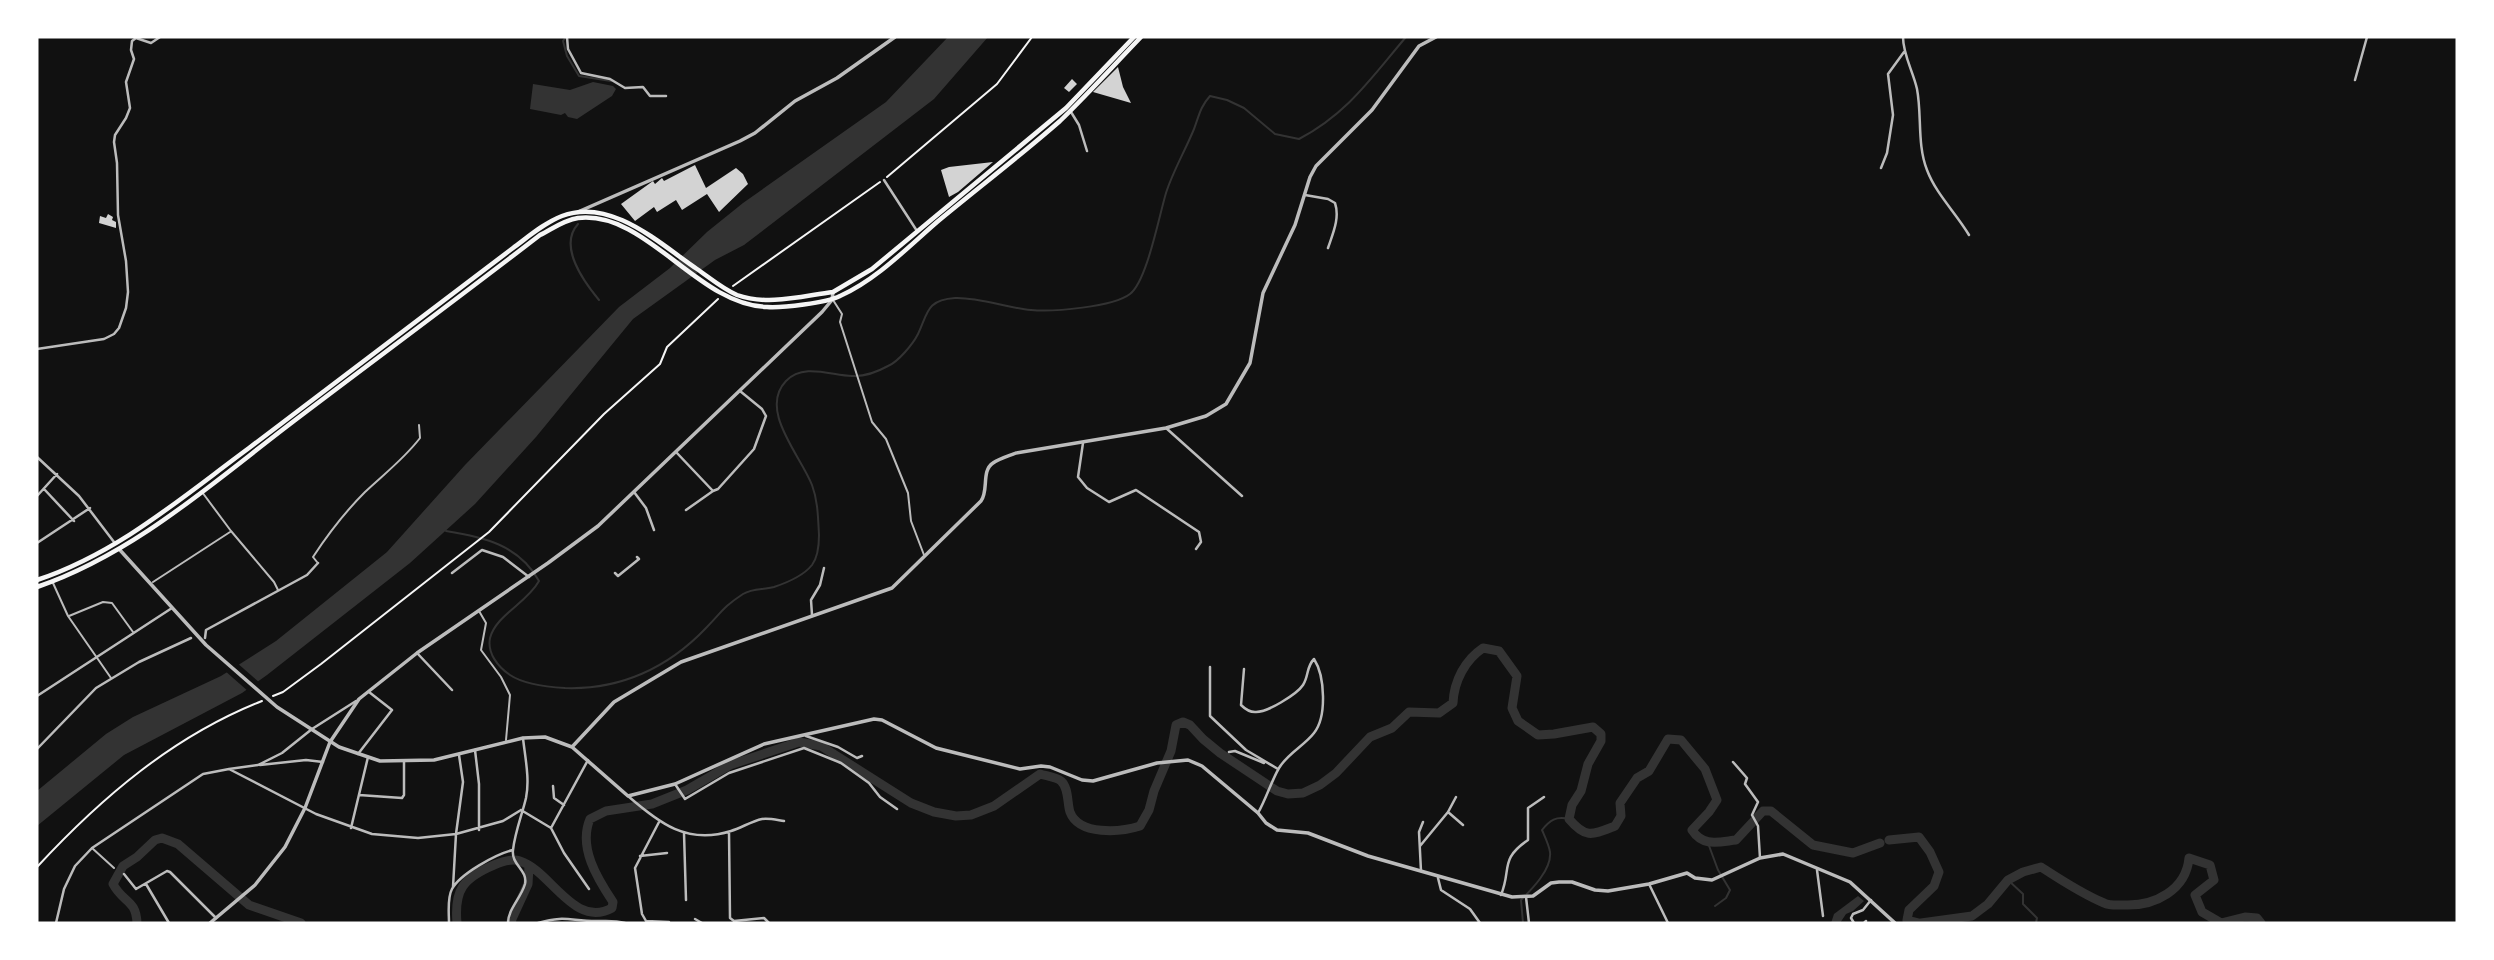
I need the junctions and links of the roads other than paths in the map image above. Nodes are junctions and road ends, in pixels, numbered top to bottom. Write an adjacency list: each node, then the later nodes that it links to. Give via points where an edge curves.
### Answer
1 (160, 37): 23 (street, via 155,42 132,41 134,60 126,82 130,108 114,138 118,215 128,279 123,318 114,334 104,339)
2 (567, 37): 11 (street, via 581,73 610,79 625,88 643,87 650,96)
3 (895, 37): 17 (street, via 795,101 755,133)
4 (1134, 37): 18 (main road, via 1066,108)
5 (1141, 37): 12 (main road)
6 (1436, 37): 16 (street, via 1419,46 1372,110 1316,166)
7 (1903, 37): 9 (street)
8 (2367, 37): 10 (street)
9 (1904, 52): 14 (street, via 1888,74 1893,115); 19 (street, via 1918,94 1927,172)
10 (2355, 80)
11 (666, 96)
12 (1070, 111): 13 (street); 22 (main road, via 885,266)
13 (1087, 151)
14 (1881, 168)
15 (884, 180): 18 (street)
16 (1305, 195): 20 (street, via 1335,203 1338,211); 26 (street, via 1296,225 1263,293 1250,363 1231,398 1206,416)
17 (577, 215): 21 (main road, via 599,213 631,224 749,298 769,301); 22 (main road, via 635,233 731,299 766,307); 33 (main road, via 540,235); 43 (main road, via 549,222)
18 (917, 231): 21 (main road, via 872,269)
19 (1969, 235)
20 (1328, 248)
21 (833, 292): 22 (street)
22 (832, 300): 24 (street); 45 (lane, via 842,314 840,322 872,422 886,439 905,486 911,521)
23 (37, 349)
24 (740, 391): 28 (street); 32 (street, via 766,416 754,449)
25 (419, 425): 47 (lane, via 422,434 412,449 339,520 313,556)
26 (1166, 428): 27 (street); 36 (street)
27 (1083, 442): 44 (street, via 1078,477 1087,488 1109,502 1136,490 1199,532 1201,542); 45 (street, via 1016,453 994,462 987,472 986,494)
28 (676, 452): 32 (street); 34 (street)
29 (37, 457): 30 (street)
30 (57, 474): 31 (street); 37 (street)
31 (44, 489): 35 (street); 39 (street)
32 (713, 491): 38 (street)
33 (202, 492): 41 (lane); 43 (main road)
34 (634, 492): 40 (street); 51 (street, via 598,526)
35 (37, 496)
36 (1242, 496)
37 (90, 508): 39 (street); 43 (street)
38 (686, 510)
39 (74, 521): 42 (street)
40 (654, 530)
41 (231, 531): 54 (lane); 56 (lane)
42 (37, 543)
43 (117, 547): 52 (main road); 53 (main road); 54 (street)
44 (1196, 549)
45 (925, 555): 59 (street, via 892,588)
46 (638, 557): 50 (street, via 618,576)
47 (318, 563): 56 (street, via 307,575)
48 (824, 568): 59 (street, via 811,600)
49 (452, 573): 51 (street, via 482,550 503,557)
50 (615, 573)
51 (529, 576): 58 (street)
52 (37, 580)
53 (53, 582): 55 (main road); 60 (lane)
54 (150, 583): 57 (street)
55 (37, 587)
56 (279, 590): 63 (street, via 206,630)
57 (172, 608): 61 (street); 73 (street, via 206,645 277,707)
58 (478, 610): 64 (street); 77 (lane, via 486,623 481,650 510,695)
59 (812, 615): 78 (street, via 681,662 614,702)
60 (68, 616): 61 (lane, via 111,603); 65 (lane)
61 (134, 633): 65 (street)
62 (191, 638): 68 (street)
63 (205, 638)
64 (417, 653): 69 (street); 70 (street)
65 (97, 657): 68 (lane); 71 (street)
66 (1210, 667): 90 (street, via 1210,716 1246,750)
67 (1244, 669): 93 (street, via 1241,705 1259,713 1297,692 1314,660 1318,667 1322,717 1312,735)
68 (111, 678): 79 (street)
69 (452, 690)
70 (368, 691): 72 (street); 82 (street, via 392,710)
71 (37, 696)
72 (359, 699): 73 (street); 76 (street)
73 (312, 729): 76 (street); 91 (street)
74 (803, 735): 84 (street, via 857,758); 95 (street, via 764,744); 105 (street, via 882,720 936,748 1020,769 1053,768 1093,781 1157,763 1188,760 1202,766)
75 (523, 738): 77 (street); 78 (street, via 545,737); 103 (street, via 527,788)
76 (330, 742): 82 (street); 88 (street)
77 (506, 743): 80 (street)
78 (572, 747): 86 (street)
79 (37, 749)
80 (475, 750): 83 (street); 112 (street)
81 (1229, 752): 90 (street)
82 (358, 754): 85 (street)
83 (459, 754): 87 (street); 115 (street, via 463,782)
84 (862, 756)
85 (368, 757): 87 (street); 96 (street)
86 (588, 760): 97 (street); 100 (street)
87 (404, 761): 96 (street, via 402,798)
88 (323, 762): 91 (street); 101 (street)
89 (1734, 762): 121 (street, via 1758,802 1752,815 1758,826)
90 (1268, 763): 93 (street)
91 (258, 765): 92 (street)
92 (229, 769): 101 (street); 117 (street, via 203,774)
93 (1278, 769): 105 (street)
94 (553, 786): 100 (street, via 554,798)
95 (677, 786): 97 (street); 102 (street, via 685,799 729,773 804,748 841,763)
96 (359, 795): 110 (street)
97 (628, 796): 107 (street)
98 (1457, 797): 104 (street)
99 (1544, 797): 131 (street, via 1528,808 1528,840 1511,854)
100 (564, 805): 111 (street)
101 (305, 808): 110 (street); 136 (street, via 266,873)
102 (897, 809)
103 (522, 810): 111 (street); 112 (street); 118 (street)
104 (1448, 812): 109 (street); 116 (street)
105 (1258, 813): 124 (street, via 1277,830 1308,833)
106 (784, 821): 113 (street, via 762,819)
107 (659, 822): 114 (street); 120 (street)
108 (1423, 822): 116 (street)
109 (1463, 825)
110 (351, 828): 115 (street, via 418,838)
111 (551, 828): 130 (street)
112 (479, 830): 115 (street)
113 (729, 832): 114 (street); 147 (street, via 730,918 764,918)
114 (684, 833): 133 (street)
115 (456, 834): 129 (street)
116 (1420, 846): 124 (street)
117 (92, 848): 123 (lane); 139 (street, via 75,866)
118 (513, 851): 129 (street, via 475,869); 143 (street, via 525,883)
119 (667, 853): 120 (street)
120 (640, 856): 138 (street, via 635,868 642,914 646,921)
121 (1760, 858): 122 (street, via 1783,854); 128 (street, via 1705,881 1687,873)
122 (1817, 866): 134 (street, via 1850,882); 135 (street)
123 (114, 868)
124 (1421, 871): 126 (street)
125 (124, 874): 127 (street, via 136,889)
126 (1438, 877): 131 (street); 148 (street, via 1441,890)
127 (146, 884): 136 (street, via 170,872); 140 (street)
128 (1649, 884): 132 (street, via 1601,891 1564,881); 150 (street)
129 (453, 887): 142 (street)
130 (589, 889)
131 (1501, 895): 132 (street)
132 (1527, 897): 149 (street)
133 (685, 900)
134 (1871, 900): 151 (street, via 1853,914); 152 (street)
135 (1823, 916)
136 (216, 918): 141 (street)
137 (695, 919): 146 (street)
138 (669, 922)
139 (56, 923)
140 (169, 923)
141 (210, 923)
142 (449, 923)
143 (508, 923)
144 (538, 923): 145 (street, via 567,917)
145 (625, 923)
146 (702, 923)
147 (769, 923)
148 (1480, 923)
149 (1529, 923)
150 (1668, 923)
151 (1854, 923)
152 (1895, 923)

